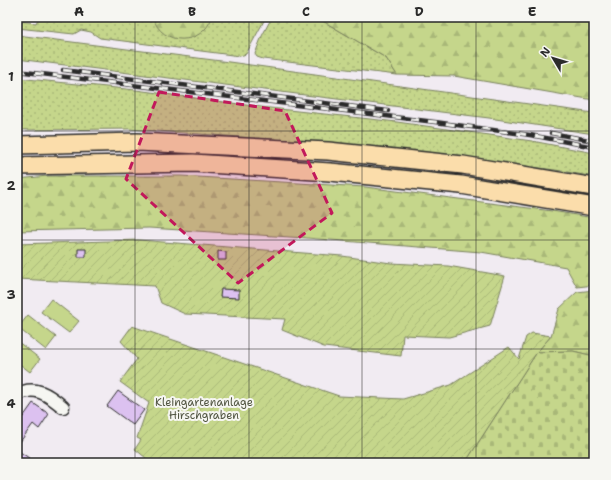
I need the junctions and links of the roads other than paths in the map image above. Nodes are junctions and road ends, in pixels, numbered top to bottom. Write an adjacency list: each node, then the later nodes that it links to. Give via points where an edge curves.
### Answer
1 (17, 145): 3 (highway, via 137,142 328,151 463,165)
2 (17, 166): 4 (highway, via 193,163 330,172 461,185)
3 (594, 186)
4 (594, 207)
5 (17, 395): 6 (street, via 27,390 37,390)
6 (63, 406)

